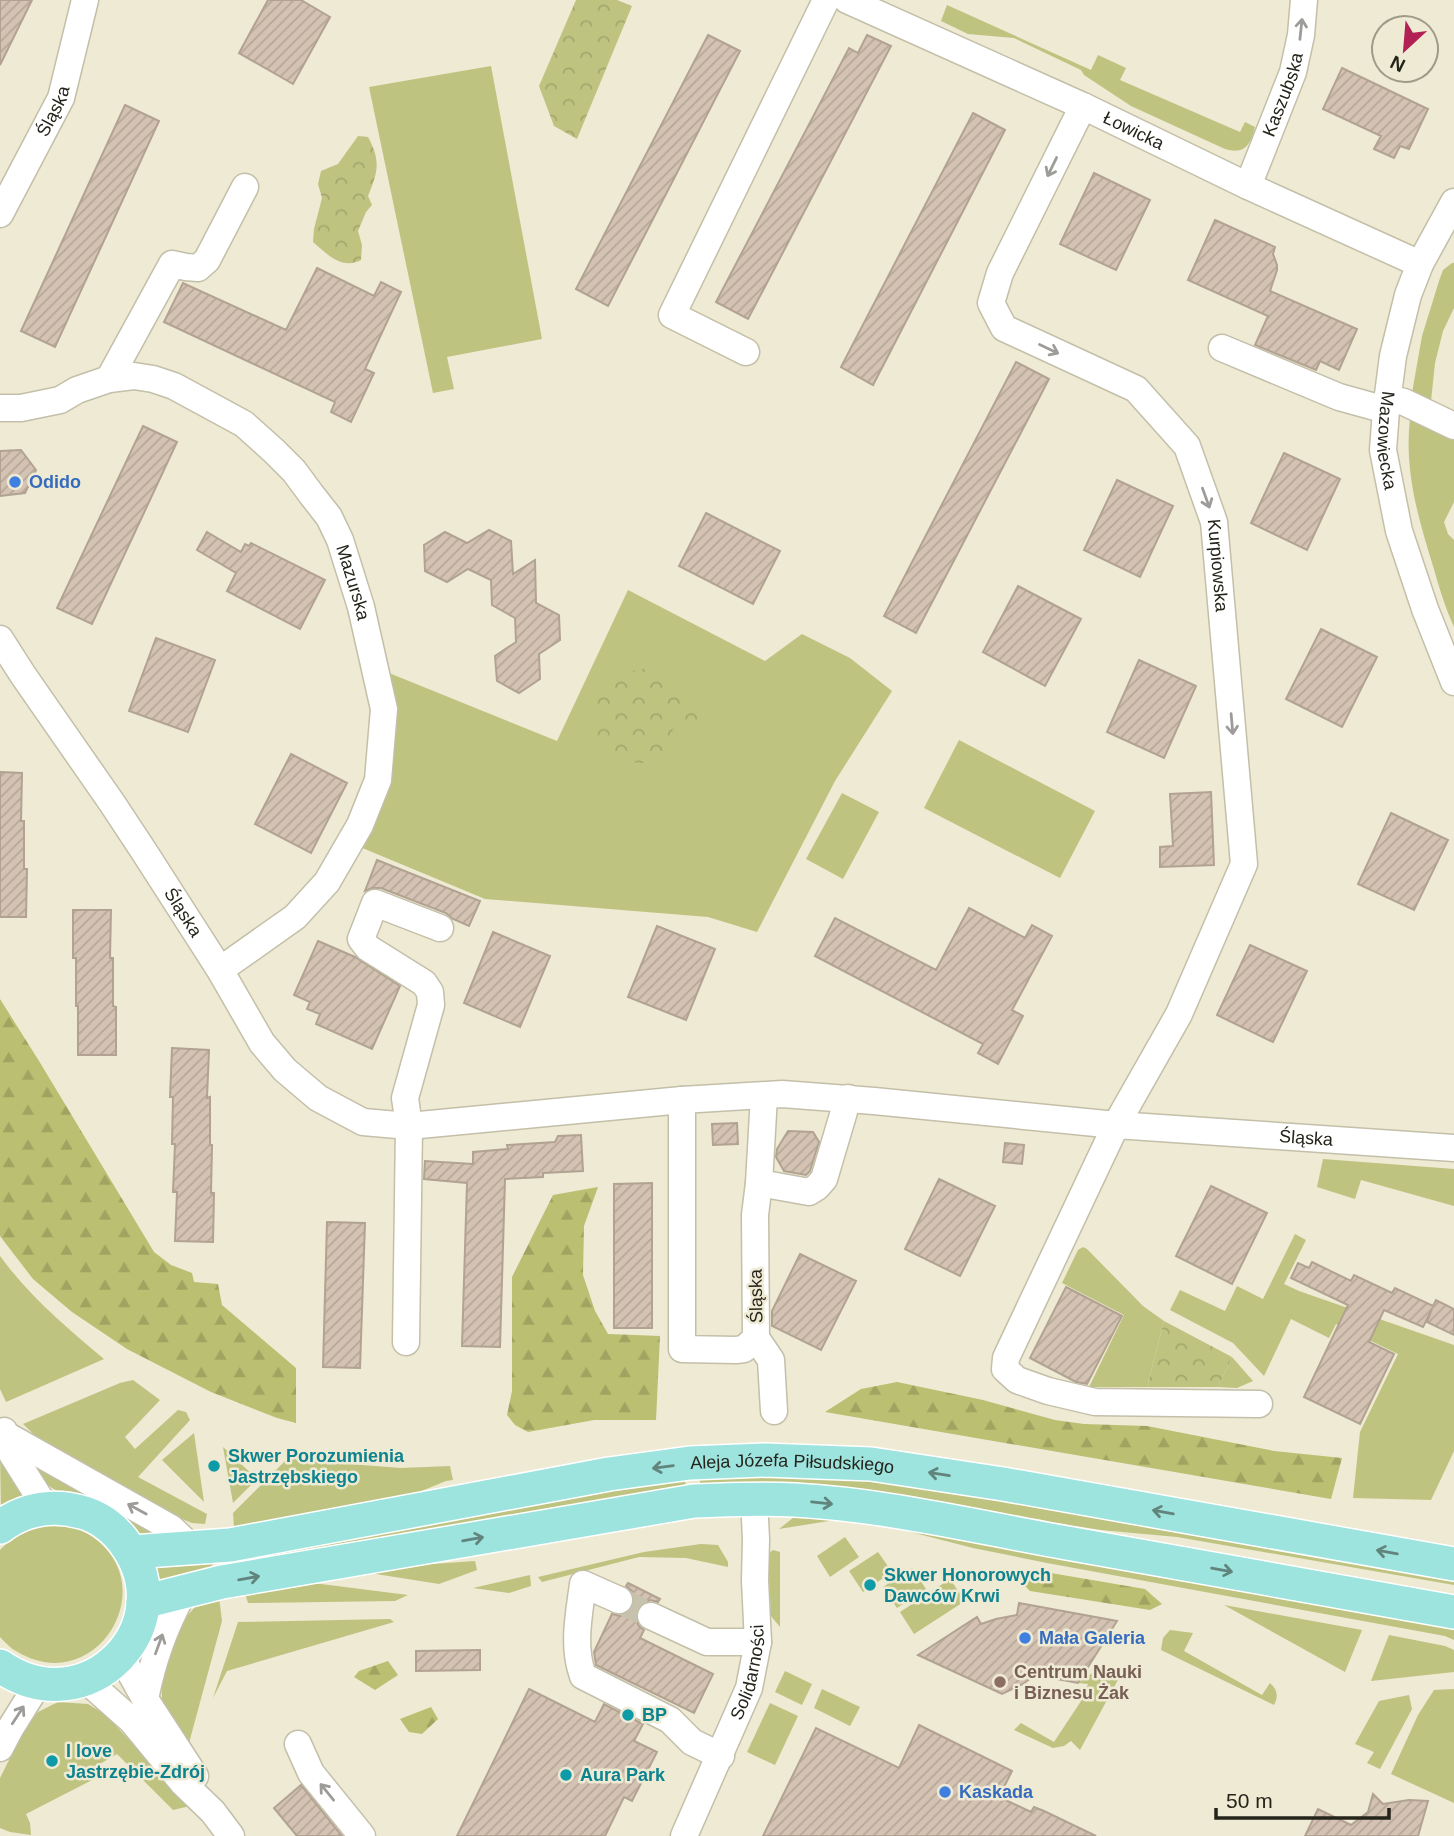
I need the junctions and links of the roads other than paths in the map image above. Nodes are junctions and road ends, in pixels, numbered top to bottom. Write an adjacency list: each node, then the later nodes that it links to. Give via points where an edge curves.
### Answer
1 (85, 0): 8 (street, Śląska, via 61,97)
2 (826, 0): 12 (street, via 672,315)
3 (848, 0): 5 (street, Łowicka)
4 (1304, 0): 6 (street, Kaszubska, one-way to 4, via 1293,72)
5 (1083, 106): 6 (street, Łowicka); 24 (street, Kurpiowska, one-way to 24, via 1000,273 991,303 1004,328 1136,389 1187,446 1214,522 1244,864 1179,1014)
6 (1248, 186): 10 (street, Łowicka)
7 (245, 187): 13 (street, via 207,260 198,268 172,264)
8 (0, 214)
9 (1450, 220): 10 (street, Mazowiecka)
10 (1420, 264): 14 (street, Mazowiecka, via 1399,329)
11 (1222, 348): 14 (street, via 1339,397)
12 (746, 352)
13 (109, 379): 15 (street, Mazurska, via 60,400); 20 (street, Mazurska, via 134,376 174,386 244,424 294,471 329,517 340,540 384,709 378,780 360,825 327,882 295,917)
14 (1387, 404): 16 (street, via 1404,402); 18 (street, Mazowiecka, via 1383,450 1399,531)
15 (0, 408)
16 (1454, 426)
17 (0, 639): 20 (street, Śląska)
18 (1454, 682)
19 (440, 928): 25 (street, via 375,903 361,939 430,992 431,1005 405,1098)
20 (220, 971): 25 (street, Śląska, via 262,1044 318,1098 363,1122)
21 (764, 1096): 22 (street, Śląska); 23 (street, Śląska); 27 (street, Śląska)
22 (848, 1098): 24 (street, Śląska); 27 (street, via 824,1179 817,1187 809,1192)
23 (682, 1100): 25 (street, Śląska); 28 (street, Śląska, via 682,1349 744,1349)
24 (1116, 1125): 26 (street, Śląska); 30 (street, via 1005,1368 1017,1380 1095,1402)
25 (409, 1126): 29 (street)
26 (1454, 1148)
27 (759, 1183): 28 (street, Śląska)
28 (756, 1338): 31 (street, via 771,1360)
29 (406, 1342)
30 (1259, 1404)
31 (774, 1411)
32 (3, 1427): 34 (street, via 12,1454); 36 (street, one-way to 32, via 171,1528)
33 (754, 1499): 39 (main road, Aleja Józefa Piłsudskiego, one-way to 33, via 222,1582 694,1501); 42 (main road, Aleja Józefa Piłsudskiego, one-way to 42, via 859,1506 941,1518); 44 (street, Solidarności)
34 (46, 1508): 35 (main road, via 10,1519); 37 (main road, via 67,1508 96,1518)
35 (0, 1527)
36 (192, 1548): 37 (main road, Aleja Józefa Piłsudskiego); 38 (main road, Aleja Józefa Piłsudskiego, one-way to 36, via 871,1464 765,1460 690,1463 609,1474 230,1545)
37 (132, 1552): 41 (main road, via 142,1576)
38 (1454, 1564)
39 (183, 1593): 41 (main road, Aleja Józefa Piłsudskiego); 49 (street, one-way to 39, via 151,1665)
40 (619, 1600): 52 (street, via 583,1584 577,1626 577,1660 583,1676 670,1720 692,1742)
41 (144, 1602): 45 (main road, via 136,1631)
42 (1454, 1612)
43 (651, 1616): 44 (street, via 707,1643)
44 (758, 1642): 52 (street, Solidarności, via 750,1688)
45 (121, 1656): 47 (main road); 49 (street)
46 (1, 1668): 48 (main road)
47 (86, 1680): 48 (main road); 53 (street, via 132,1721)
48 (38, 1684): 51 (street, one-way to 48)
49 (145, 1699): 53 (street)
50 (298, 1744): 55 (street, one-way to 50, via 311,1773)
51 (0, 1748)
52 (721, 1756): 56 (street, Solidarności)
53 (213, 1812): 54 (street)
54 (231, 1836)
55 (362, 1836)
56 (684, 1836)

